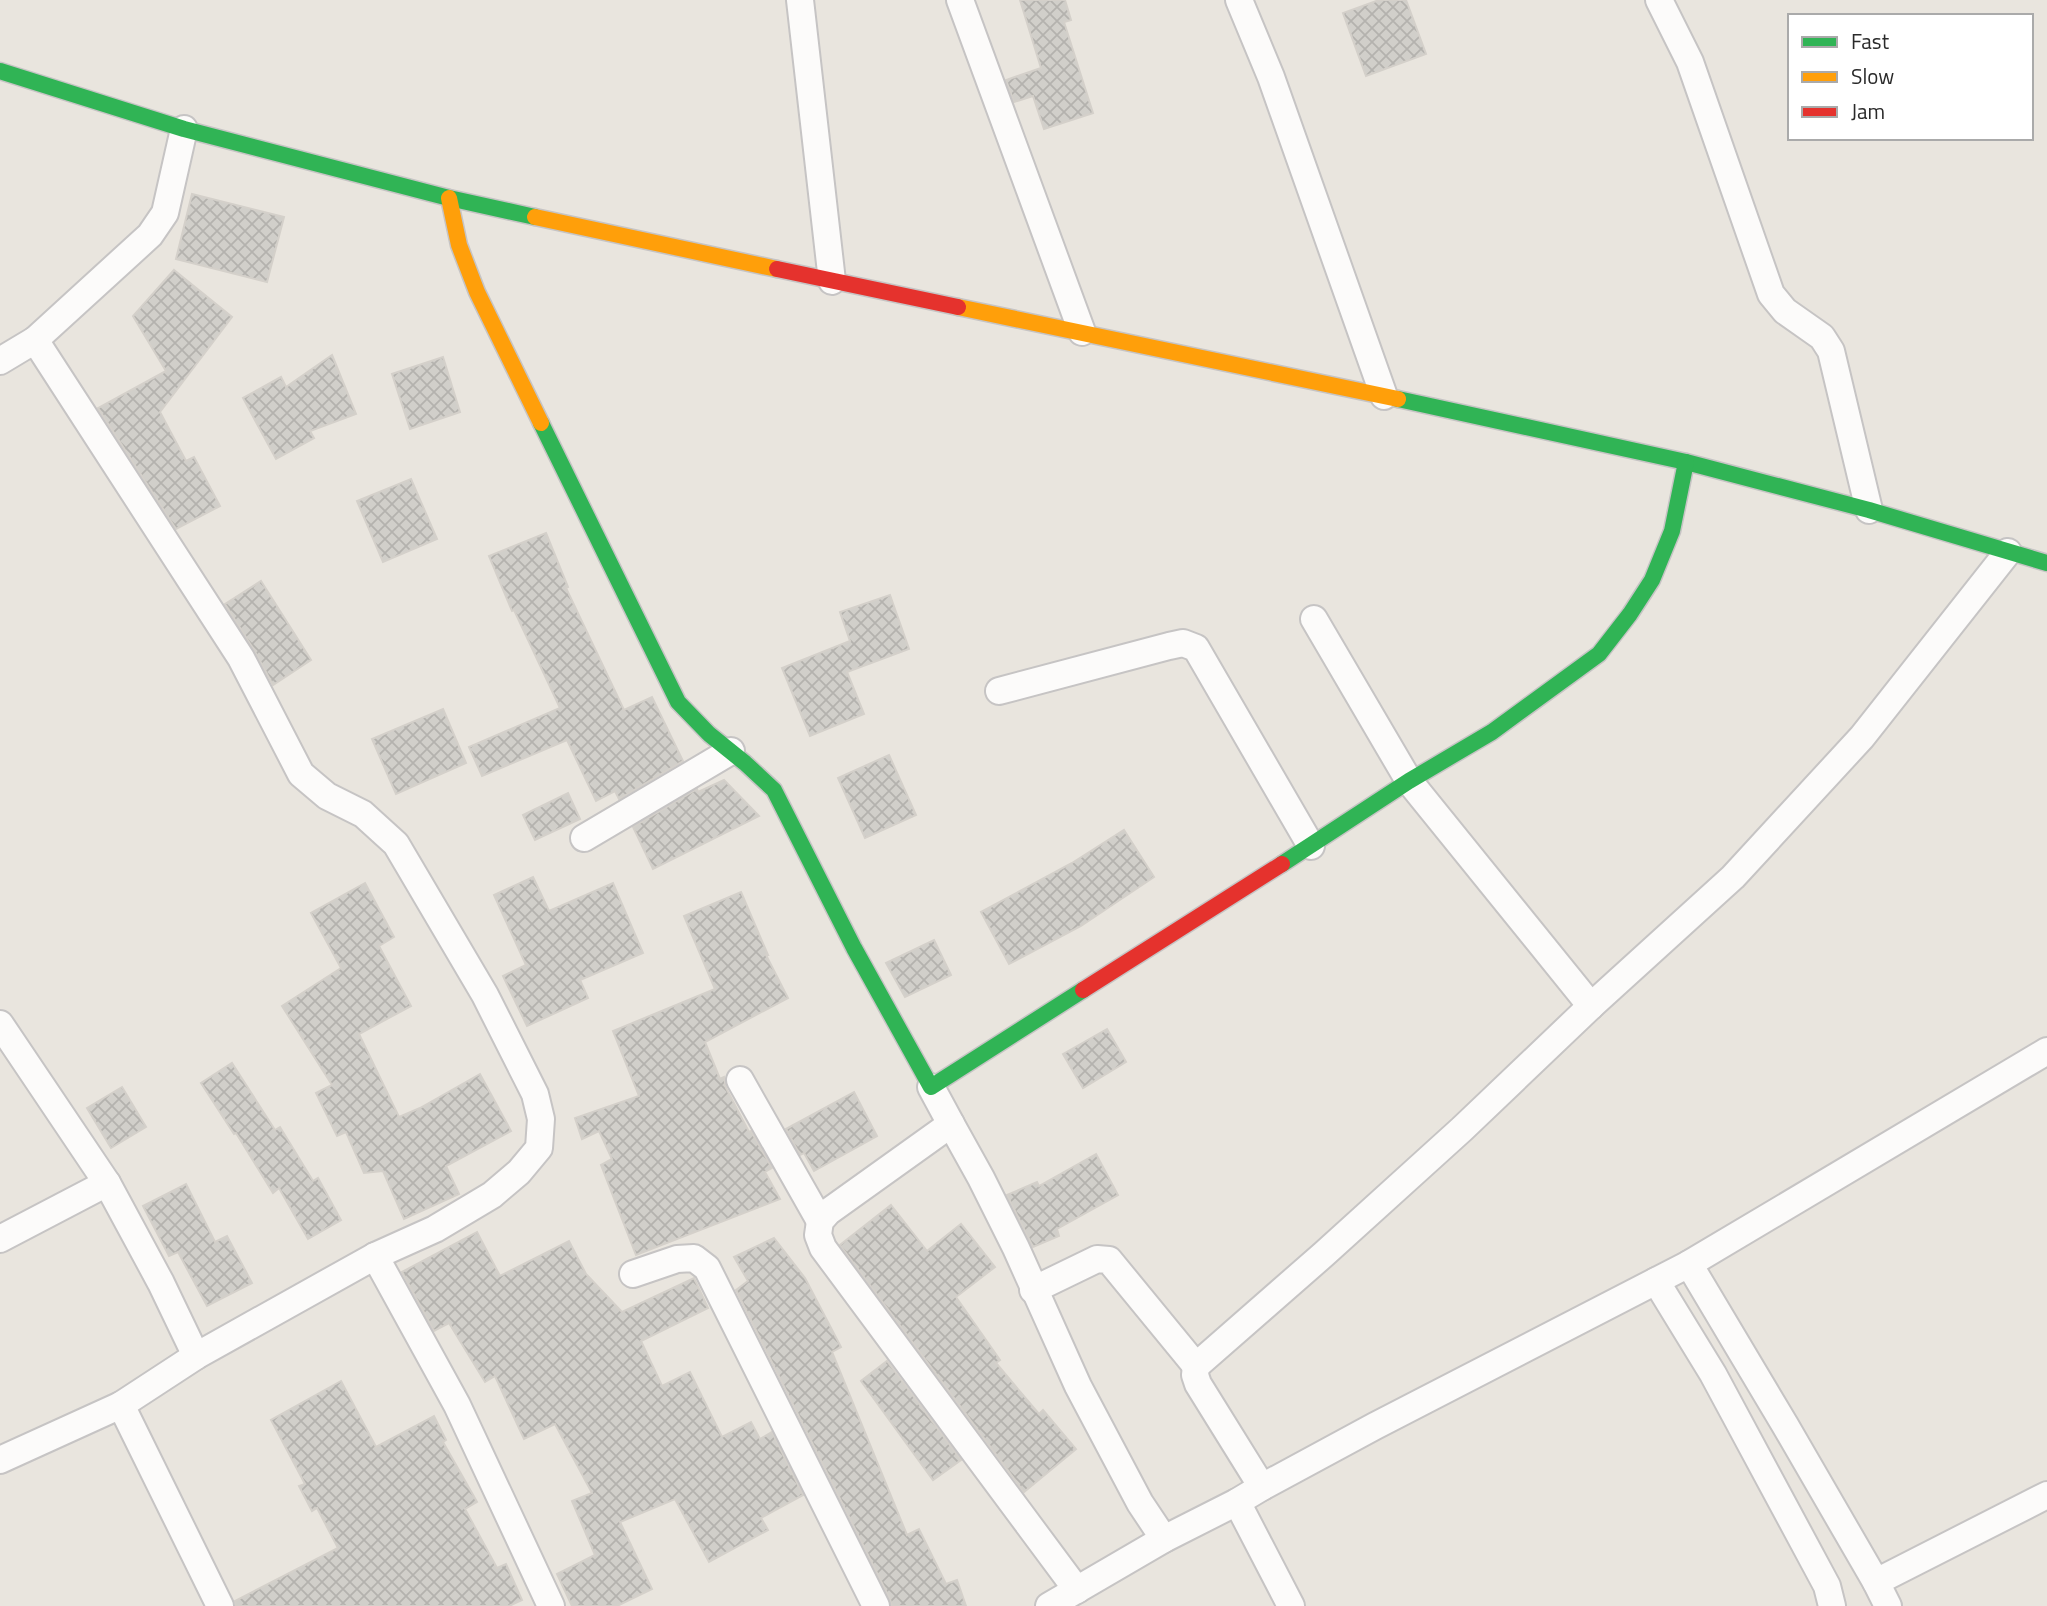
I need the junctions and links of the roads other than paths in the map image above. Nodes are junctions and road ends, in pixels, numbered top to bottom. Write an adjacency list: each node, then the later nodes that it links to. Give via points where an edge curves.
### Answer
1 (800, 0): 8 (street)
2 (960, 0): 9 (street)
3 (1239, 0): 12 (street)
4 (1659, 0): 14 (street, via 1690,62 1771,294 1785,311 1822,337 1830,351)
5 (0, 71): 6 (main road)
6 (184, 129): 7 (main road); 10 (street, via 165,213 150,235)
7 (449, 198): 8 (main road); 19 (main road, via 459,245 477,292 678,702)
8 (832, 281): 9 (main road)
9 (1082, 332): 12 (main road)
10 (35, 340): 11 (street); 32 (street, via 241,658 301,774 327,796 363,814 396,844 485,996 535,1094 541,1119 538,1148 519,1172 492,1195 435,1229)
11 (0, 361)
12 (1384, 396): 13 (main road)
13 (1686, 462): 14 (main road); 20 (main road, via 1672,531 1652,580 1599,654 1492,732)
14 (1869, 510): 15 (main road)
15 (2008, 552): 16 (main road); 23 (street, via 1862,737 1733,877)
16 (2047, 564)
17 (1314, 619): 20 (street)
18 (999, 691): 22 (street, via 1169,646 1183,643 1196,648)
19 (731, 751): 21 (street); 27 (main road, via 774,790)
20 (1409, 781): 22 (main road); 23 (street)
21 (584, 838)
22 (1311, 846): 27 (main road)
23 (1591, 1006): 38 (street, via 1435,1153)
24 (0, 1024): 29 (street)
25 (2047, 1051): 33 (street)
26 (740, 1080): 30 (street)
27 (931, 1087): 28 (street)
28 (951, 1124): 30 (street); 36 (street)
29 (107, 1184): 31 (street); 37 (street)
30 (820, 1221): 46 (street, via 818,1235 823,1248)
31 (0, 1238)
32 (375, 1256): 37 (street); 48 (street, via 457,1405)
33 (1689, 1264): 35 (street); 45 (street)
34 (633, 1274): 49 (street, via 677,1259 694,1258 707,1268)
35 (1656, 1281): 41 (street); 52 (street, via 1720,1386 1827,1586)
36 (1033, 1290): 38 (street, via 1097,1259 1109,1260); 44 (street, via 1078,1386)
37 (196, 1356): 39 (street)
38 (1196, 1366): 41 (street, via 1198,1384)
39 (121, 1405): 40 (street); 47 (street)
40 (0, 1460)
41 (1262, 1487): 43 (street)
42 (2047, 1495): 45 (street)
43 (1237, 1502): 44 (street); 51 (street)
44 (1164, 1539): 46 (street)
45 (1876, 1582): 53 (street)
46 (1077, 1590): 50 (street)
47 (220, 1606)
48 (551, 1606)
49 (876, 1606)
50 (1049, 1606)
51 (1291, 1606)
52 (1832, 1606)
53 (1888, 1606)

